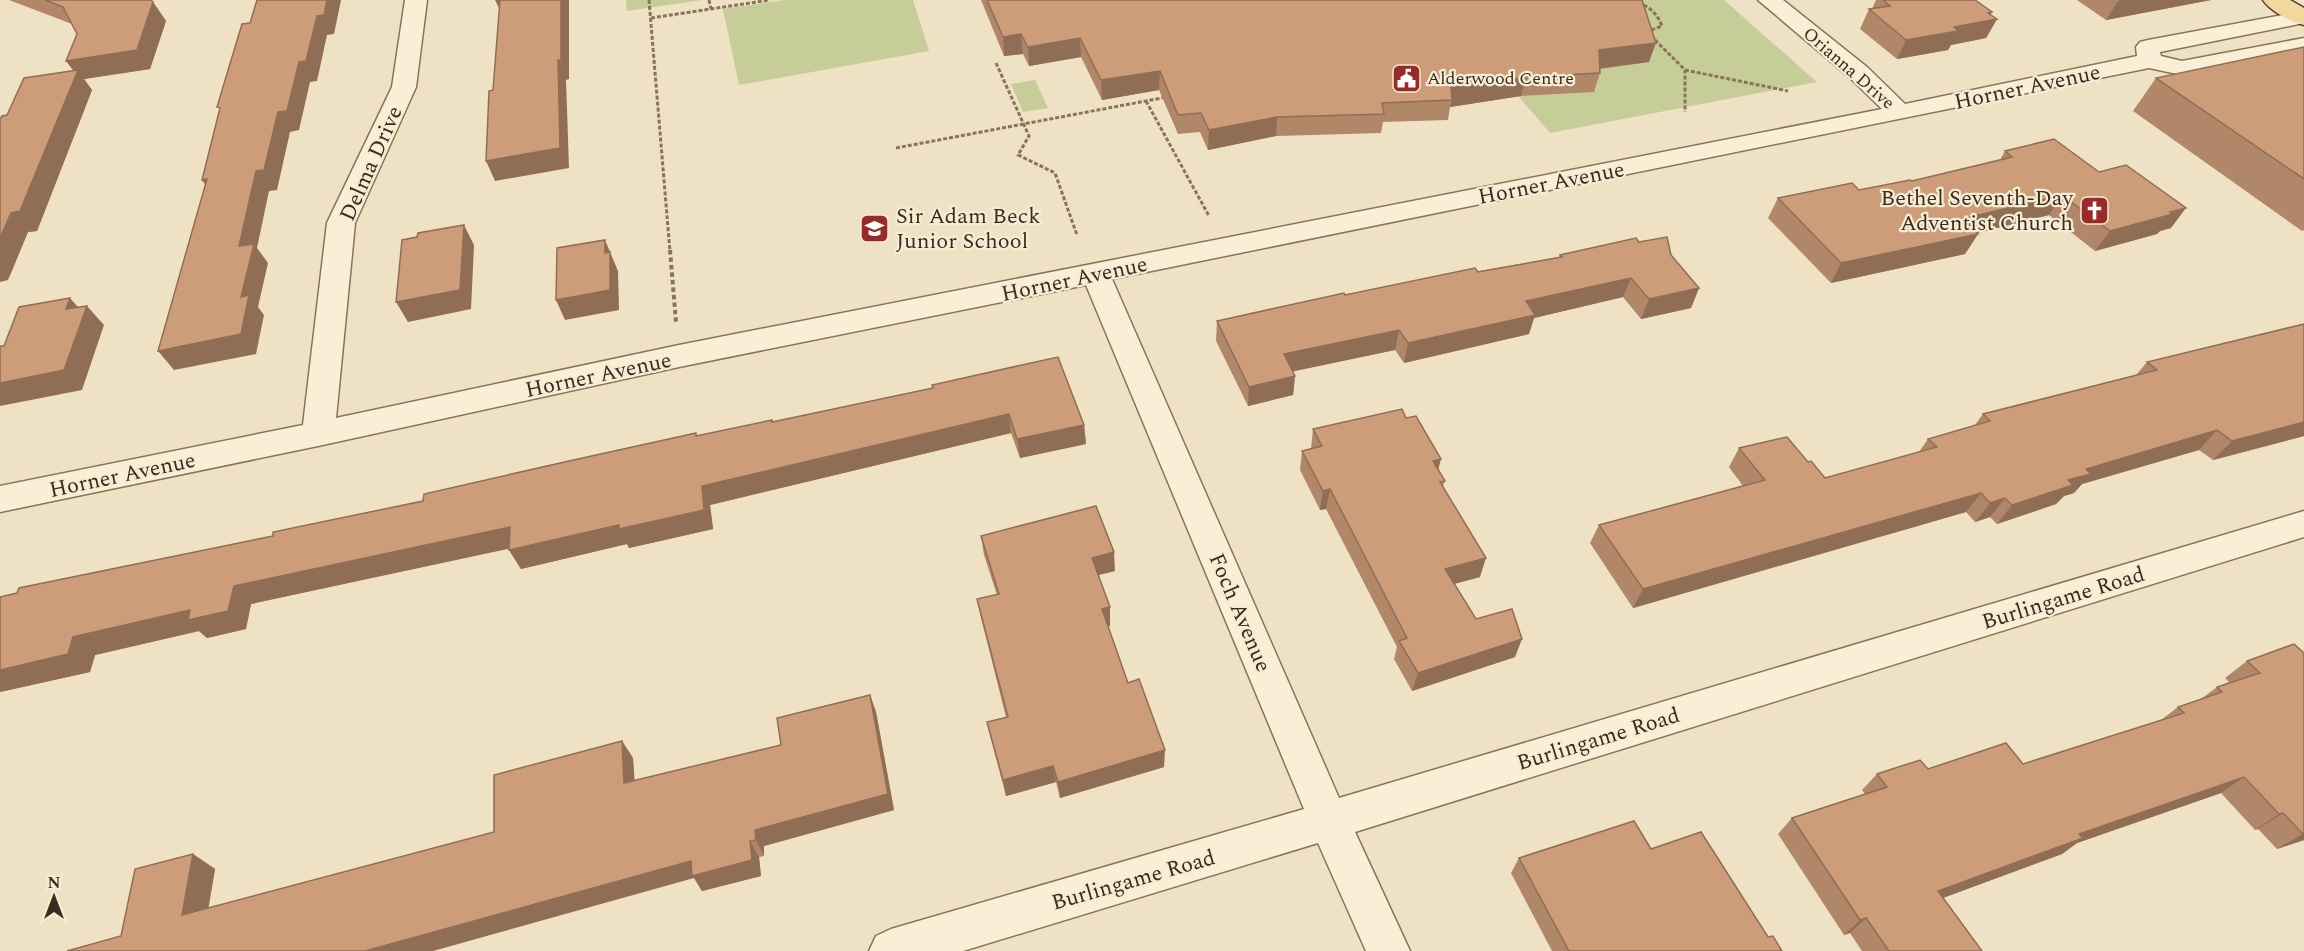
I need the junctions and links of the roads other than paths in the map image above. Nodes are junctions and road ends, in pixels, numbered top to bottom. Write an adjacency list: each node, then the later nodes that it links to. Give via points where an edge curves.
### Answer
1 (416, 0): 9 (street, Delma Drive, via 404,87 341,222)
2 (1769, 0): 7 (street, Orianna Drive, via 1858,72)
3 (2274, 0): 4 (main road)
4 (2303, 17): 6 (street, via 2148,47)
5 (2304, 45): 6 (street, Horner Avenue, via 2182,68)
6 (2150, 61): 7 (street, Horner Avenue)
7 (1900, 113): 8 (street, Horner Avenue)
8 (1095, 273): 9 (street, Horner Avenue); 12 (street, Foch Avenue)
9 (318, 434): 10 (street, Horner Avenue)
10 (0, 499)
11 (2304, 524): 12 (street, Burlingame Road)
12 (1328, 819): 13 (street, Burlingame Road); 14 (street, Foch Avenue)
13 (891, 951)
14 (1388, 951)

